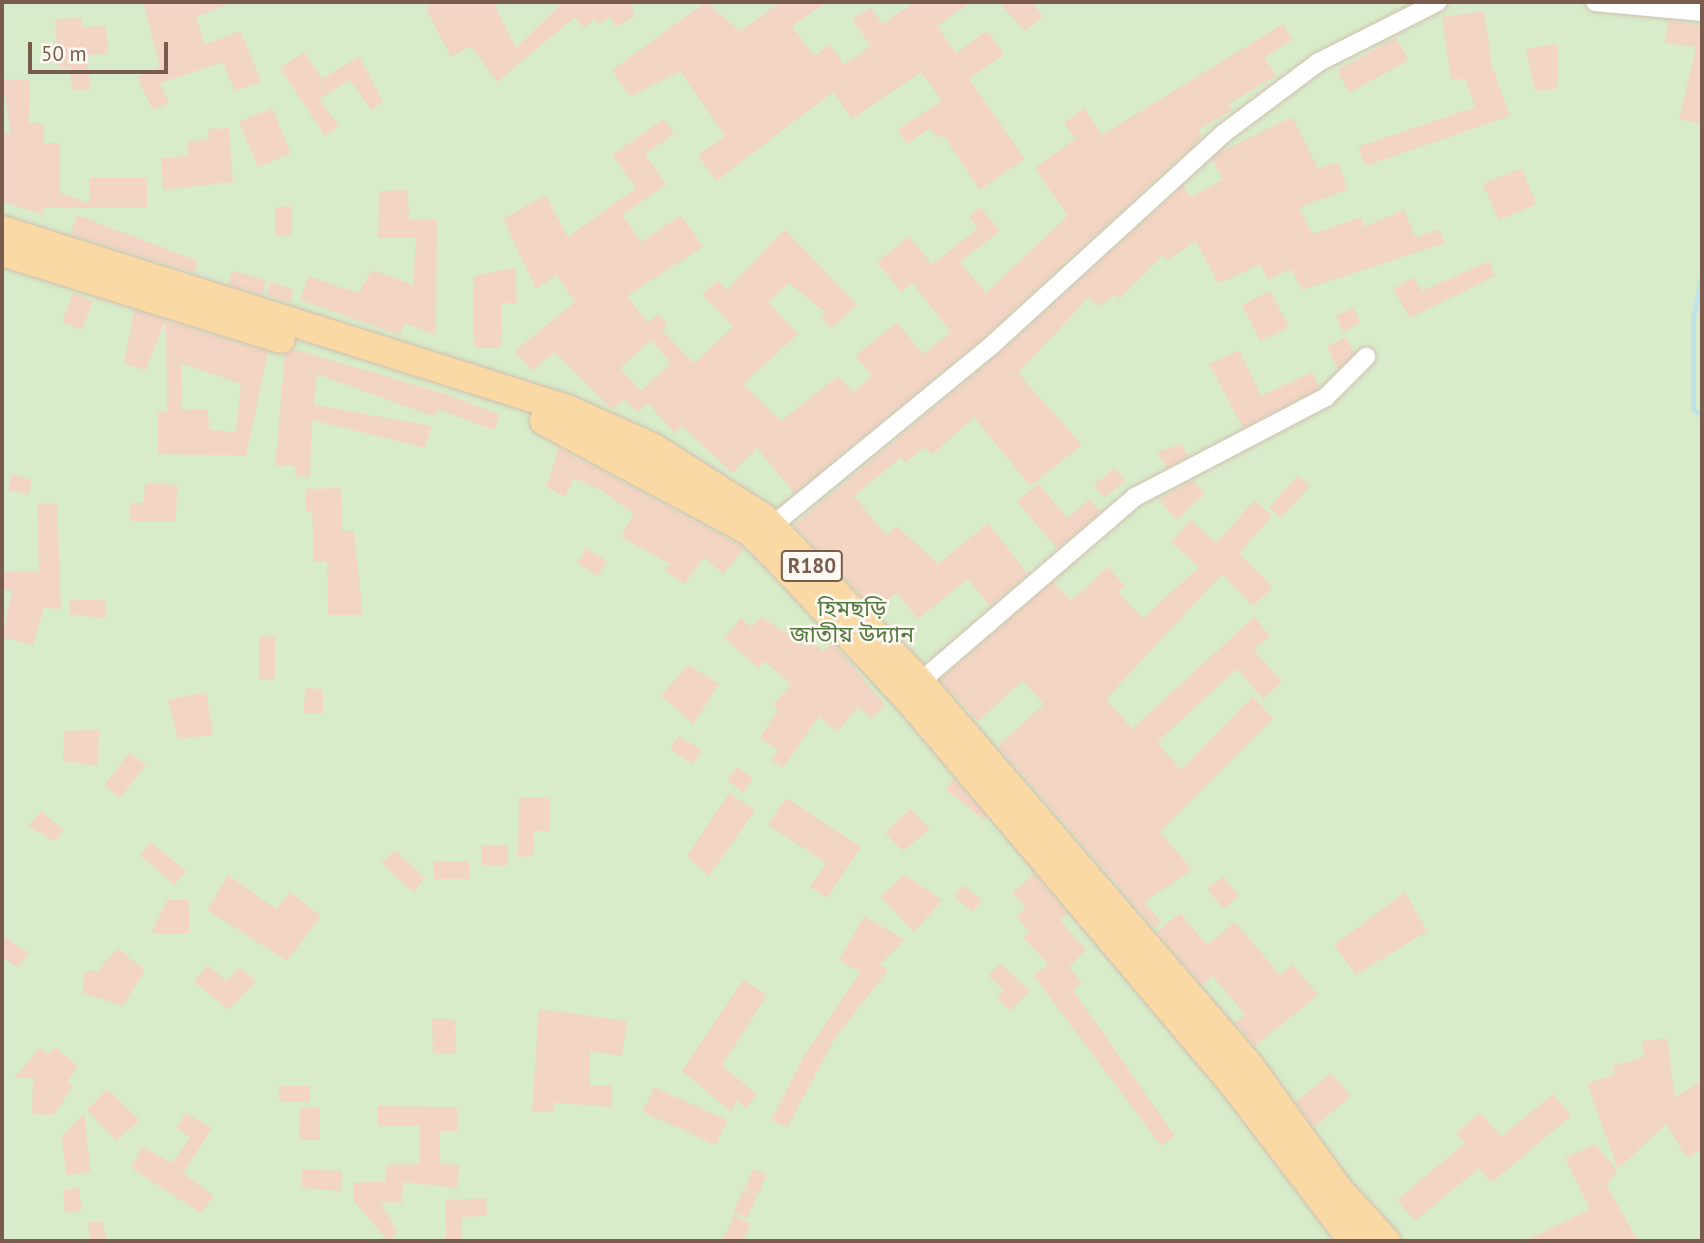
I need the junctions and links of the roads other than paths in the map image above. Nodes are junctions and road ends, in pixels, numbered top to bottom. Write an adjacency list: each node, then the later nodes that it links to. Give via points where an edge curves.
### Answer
1 (1438, 2): 7 (street, via 1319,62 1224,133 1012,328)
2 (1595, 2): 3 (street)
3 (1702, 12)
4 (2, 230): 7 (main road, R180, via 567,409 654,448)
5 (2, 252): 9 (main road, R180, via 561,426 749,531 918,710 1234,1085)
6 (1366, 357): 8 (street, via 1326,397 1135,497)
7 (773, 525): 8 (main road, R180)
8 (920, 682): 10 (main road, R180, via 1249,1065 1338,1189)
9 (1353, 1241)
10 (1386, 1241)

